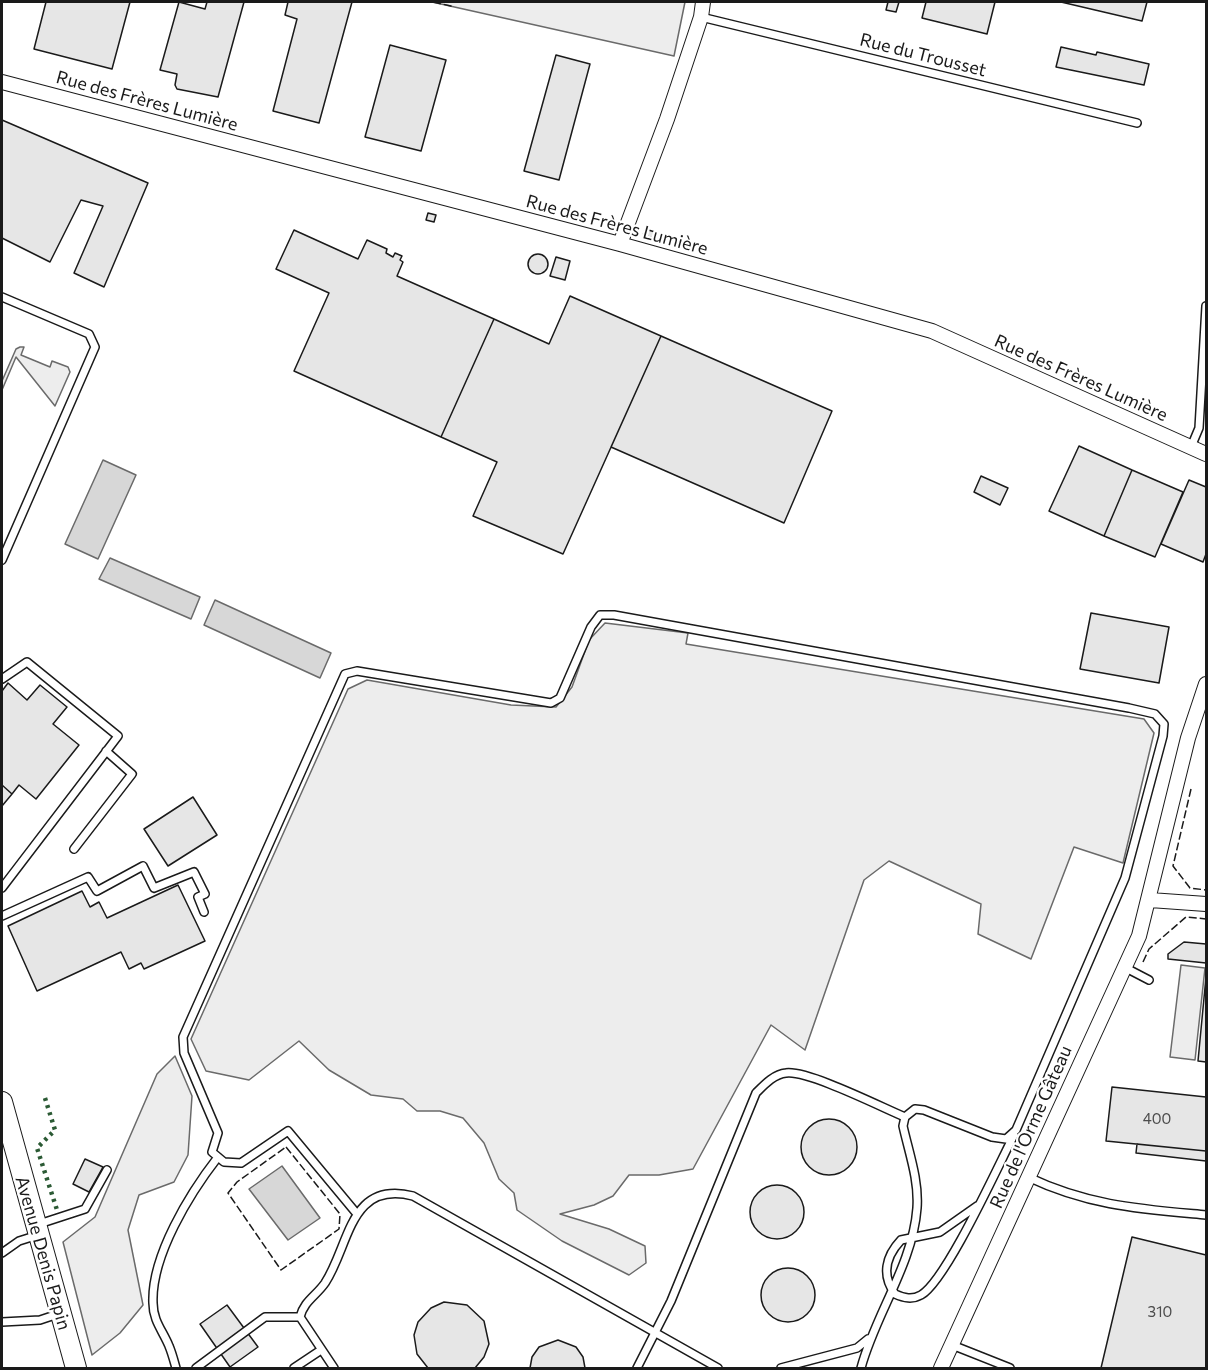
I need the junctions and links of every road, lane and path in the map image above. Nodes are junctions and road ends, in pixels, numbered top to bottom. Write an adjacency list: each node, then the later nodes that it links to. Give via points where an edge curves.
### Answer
1 (703, 2): 2 (street)
2 (700, 17): 4 (lane, Rue du Trousset); 5 (street)
3 (2, 82): 5 (street, Rue des Frères Lumière)
4 (1137, 123)
5 (620, 244): 8 (street, Rue des Frères Lumière, via 932,331)
6 (2, 297): 10 (lane, via 89,334 95,347)
7 (1206, 306): 8 (lane, via 1199,428)
8 (1191, 447): 9 (street, Rue des Frères Lumière)
9 (1206, 454)
10 (2, 560)
11 (2, 680): 13 (lane, via 27,662 118,736)
12 (1206, 684): 16 (street, Rue de l'Orme Gâteau, via 1188,738)
13 (106, 751): 14 (lane, via 132,774); 15 (lane)
14 (74, 849)
15 (2, 888)
16 (1150, 900): 17 (street); 20 (street, Rue de l'Orme Gâteau)
17 (1206, 904)
18 (204, 912): 19 (lane, via 198,897 205,894 194,872 154,888 143,866 97,891 88,877)
19 (2, 916)
20 (1124, 967): 21 (lane); 27 (street, Rue de l'Orme Gâteau)
21 (1149, 980)
22 (2, 1102): 31 (main road, Avenue Denis Papin)
23 (905, 1117): 24 (lane, via 915,1109 924,1110 1006,1139); 32 (lane, via 903,1126 917,1190); 38 (lane, via 795,1073 765,1083 745,1116 671,1301)
24 (1016, 1130): 25 (lane, via 1125,878 1164,724 1155,714 1128,708 600,615 560,698 551,703 357,671 345,674 183,1037 184,1053 218,1133 212,1152); 28 (lane)
25 (218, 1157): 29 (lane, via 224,1162 241,1162 288,1131); 43 (lane, via 194,1188 172,1230 155,1281 153,1305 158,1328)
26 (107, 1170): 31 (lane, via 85,1209)
27 (1028, 1177): 30 (lane, via 1055,1190 1110,1205); 40 (street, Rue de l'Orme Gâteau)
28 (977, 1206): 32 (lane, via 940,1232); 34 (lane, via 939,1278 923,1294 913,1299)
29 (357, 1214): 36 (lane, via 324,1285 303,1306); 38 (lane, via 375,1198 400,1193 413,1196)
30 (1206, 1215)
31 (36, 1230): 33 (lane); 35 (main road, Avenue Denis Papin)
32 (910, 1238): 34 (lane); 34 (lane, via 901,1240 887,1260)
33 (2, 1252)
34 (891, 1289): 39 (lane)
35 (60, 1314): 37 (lane, via 40,1320); 42 (main road, Avenue Denis Papin)
36 (300, 1317): 41 (lane); 44 (lane, via 265,1317)
37 (2, 1322)
38 (653, 1333): 47 (lane); 48 (lane)
39 (872, 1334): 49 (lane, via 857,1348); 50 (lane)
40 (952, 1345): 51 (street, Rue de l'Orme Gâteau); 52 (lane)
41 (321, 1350): 45 (lane); 46 (lane)
42 (76, 1368)
43 (176, 1368)
44 (196, 1368)
45 (294, 1368)
46 (333, 1368)
47 (637, 1368)
48 (718, 1368)
49 (781, 1368)
50 (861, 1368)
51 (941, 1368)
52 (1010, 1368)

